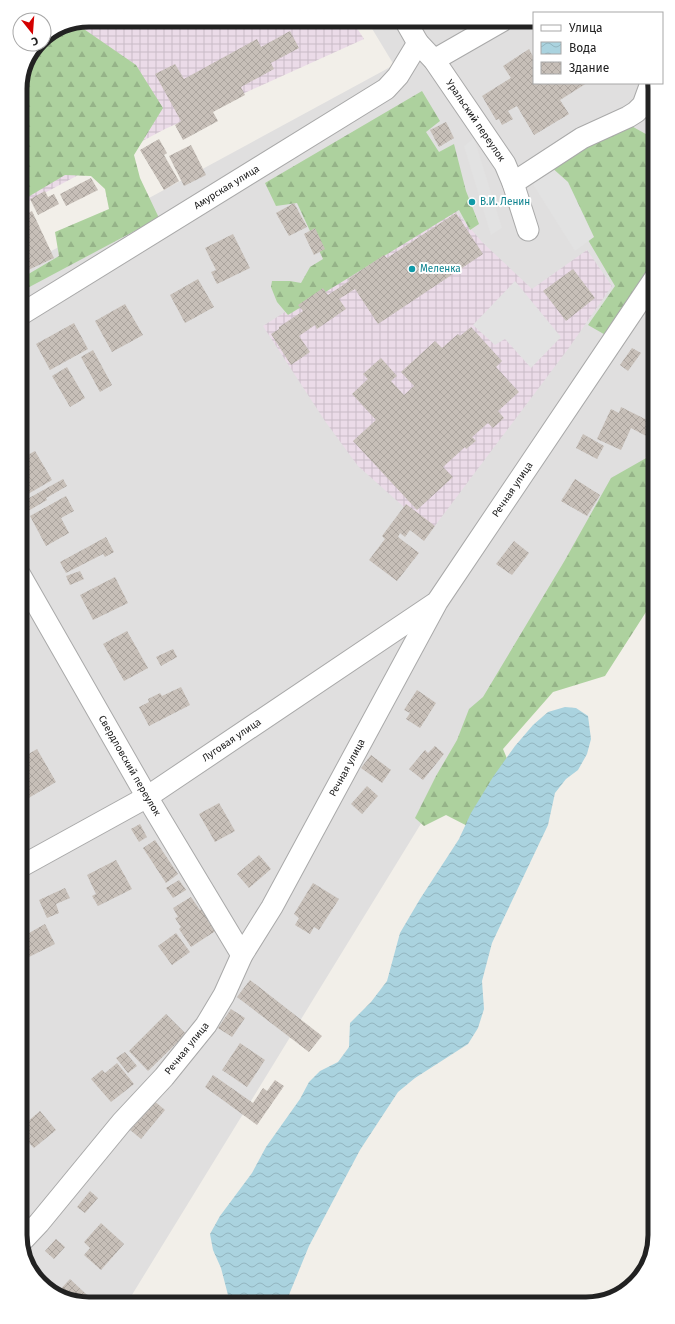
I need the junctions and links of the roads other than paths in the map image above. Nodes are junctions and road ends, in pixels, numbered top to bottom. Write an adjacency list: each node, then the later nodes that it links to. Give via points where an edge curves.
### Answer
1 (409, 27): 3 (street, Уральский переулок)
2 (492, 27): 4 (street)
3 (418, 43): 4 (street, Уральский переулок); 9 (street, Амурская улица, via 398,76 386,89)
4 (434, 60): 6 (street, Уральский переулок, via 505,164)
5 (648, 91): 6 (street, via 643,105 636,112 582,138)
6 (513, 183): 7 (street, Уральский переулок)
7 (528, 230)
8 (648, 288): 11 (street, Речная улица)
9 (27, 311)
10 (27, 587): 12 (street, Свердловский переулок)
11 (437, 602): 12 (street, Луговая улица); 14 (street, Речная улица, via 272,907)
12 (147, 797): 13 (street, Луговая улица); 14 (street, Свердловский переулок)
13 (27, 863)
14 (242, 955): 15 (street, Речная улица, via 224,995 206,1025)
15 (27, 1236)

